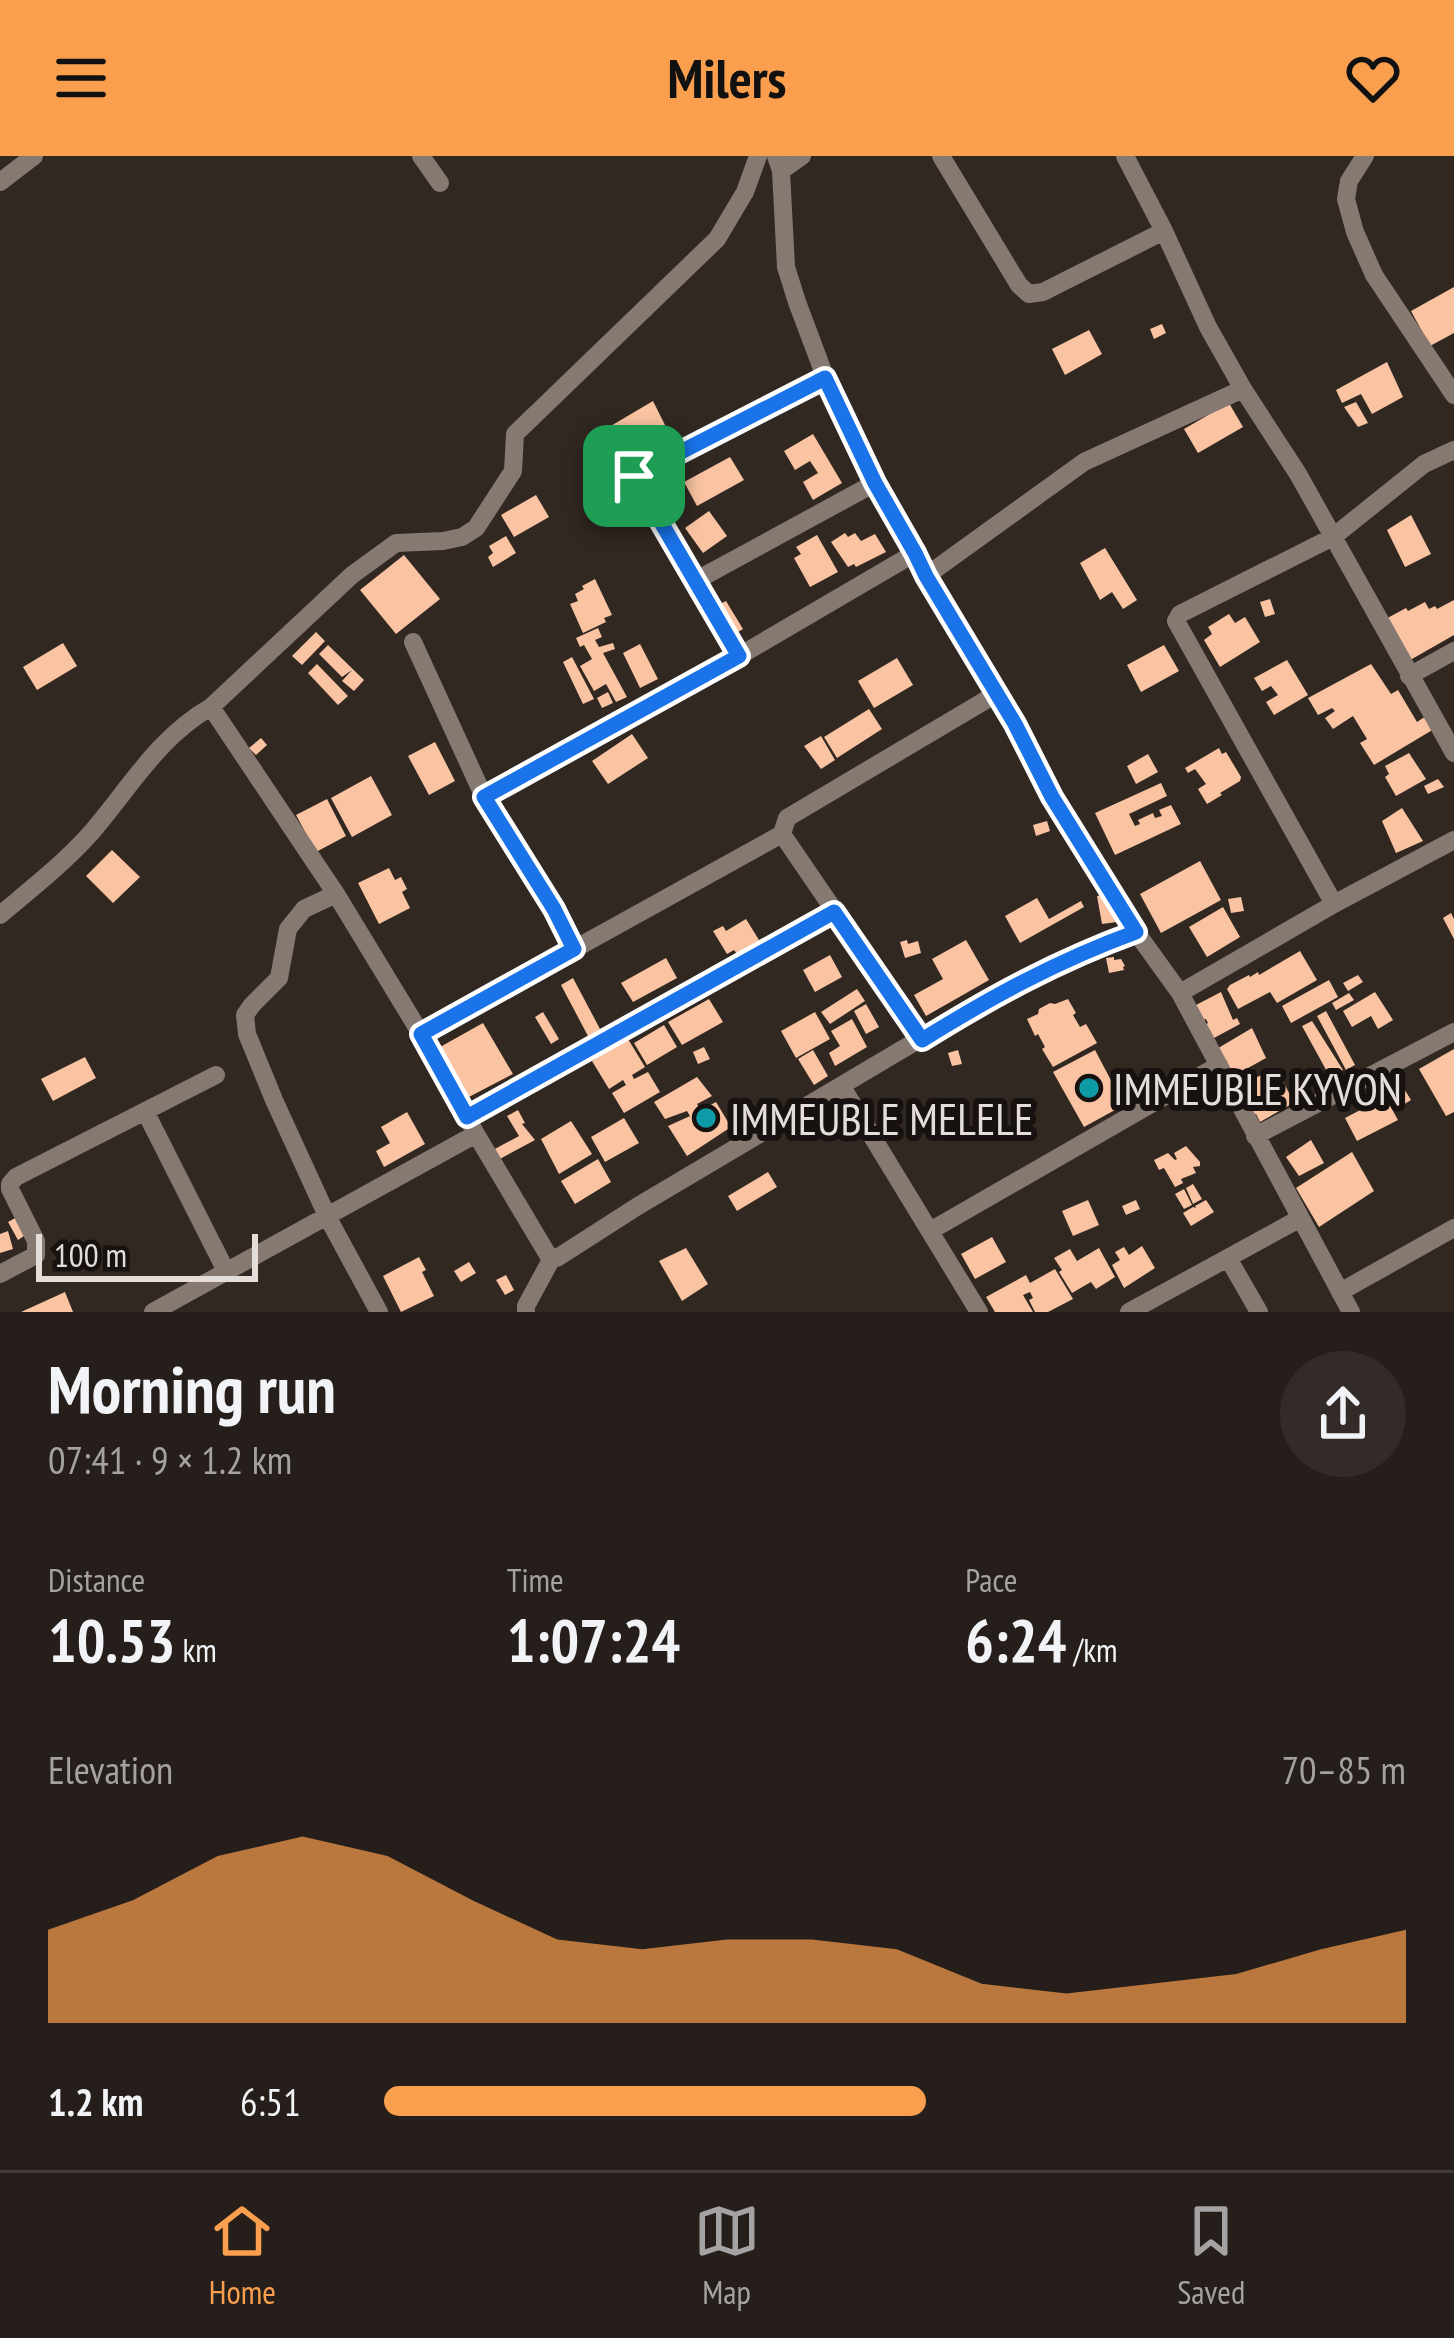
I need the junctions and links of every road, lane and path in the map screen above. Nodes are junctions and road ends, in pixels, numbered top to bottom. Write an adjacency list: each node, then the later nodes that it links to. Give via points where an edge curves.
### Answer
1 (34, 156): 9 (street)
2 (421, 156): 10 (street)
3 (758, 156): 28 (street, via 717,239 515,434 513,472 476,528 442,541 396,543)
4 (802, 156): 8 (street)
5 (941, 156): 11 (street, via 1030,294)
6 (1125, 156): 11 (street)
7 (1365, 156): 14 (street, via 1348,181 1355,232 1374,275)
8 (778, 164): 12 (street, via 786,267)
9 (0, 182)
10 (440, 183)
11 (1164, 231): 13 (street)
12 (825, 378): 17 (street); 18 (street)
13 (1243, 389): 19 (street); 21 (street, via 1084,462)
14 (1454, 395)
15 (615, 444): 17 (street)
16 (1451, 446): 19 (street)
17 (634, 476): 22 (street)
18 (875, 483): 20 (street); 22 (street)
19 (1333, 537): 26 (street); 34 (street, via 1176,621)
20 (915, 553): 21 (street); 25 (street)
21 (926, 576): 27 (street)
22 (695, 581): 25 (street)
23 (413, 642): 30 (street)
24 (1454, 652): 26 (street)
25 (739, 656): 30 (street)
26 (1409, 676): 29 (street)
27 (997, 694): 31 (street, via 787,818); 37 (street)
28 (211, 707): 33 (street); 36 (street, via 167,739 89,834)
29 (1454, 753)
30 (484, 797): 38 (street)
31 (782, 834): 35 (street); 38 (street)
32 (1454, 840): 34 (street)
33 (337, 894): 41 (street); 49 (street, via 304,909 288,929 279,978 245,1016)
34 (1334, 904): 39 (street)
35 (834, 912): 42 (street); 47 (street)
36 (0, 915)
37 (1136, 932): 39 (street); 42 (street, via 1018,983)
38 (574, 949): 41 (street)
39 (1180, 993): 43 (street)
40 (1454, 1031): 48 (street)
41 (421, 1034): 47 (street)
42 (922, 1040): 45 (street)
43 (1219, 1064): 48 (street); 52 (street)
44 (216, 1076): 46 (street)
45 (842, 1087): 52 (street); 53 (street)
46 (145, 1112): 55 (street); 56 (street, via 16,1177 10,1189 38,1250)
47 (472, 1126): 49 (street); 53 (street)
48 (1255, 1136): 50 (street)
49 (328, 1218): 55 (street); 59 (street)
50 (1299, 1219): 54 (street); 57 (street)
51 (1454, 1228): 57 (street)
52 (930, 1231): 61 (street)
53 (552, 1258): 60 (street)
54 (1228, 1258): 62 (street); 63 (street)
55 (226, 1273): 58 (street)
56 (0, 1274)
57 (1340, 1292): 64 (street)
58 (153, 1312)
59 (379, 1312)
60 (526, 1312)
61 (979, 1312)
62 (1129, 1312)
63 (1259, 1312)
64 (1351, 1312)

